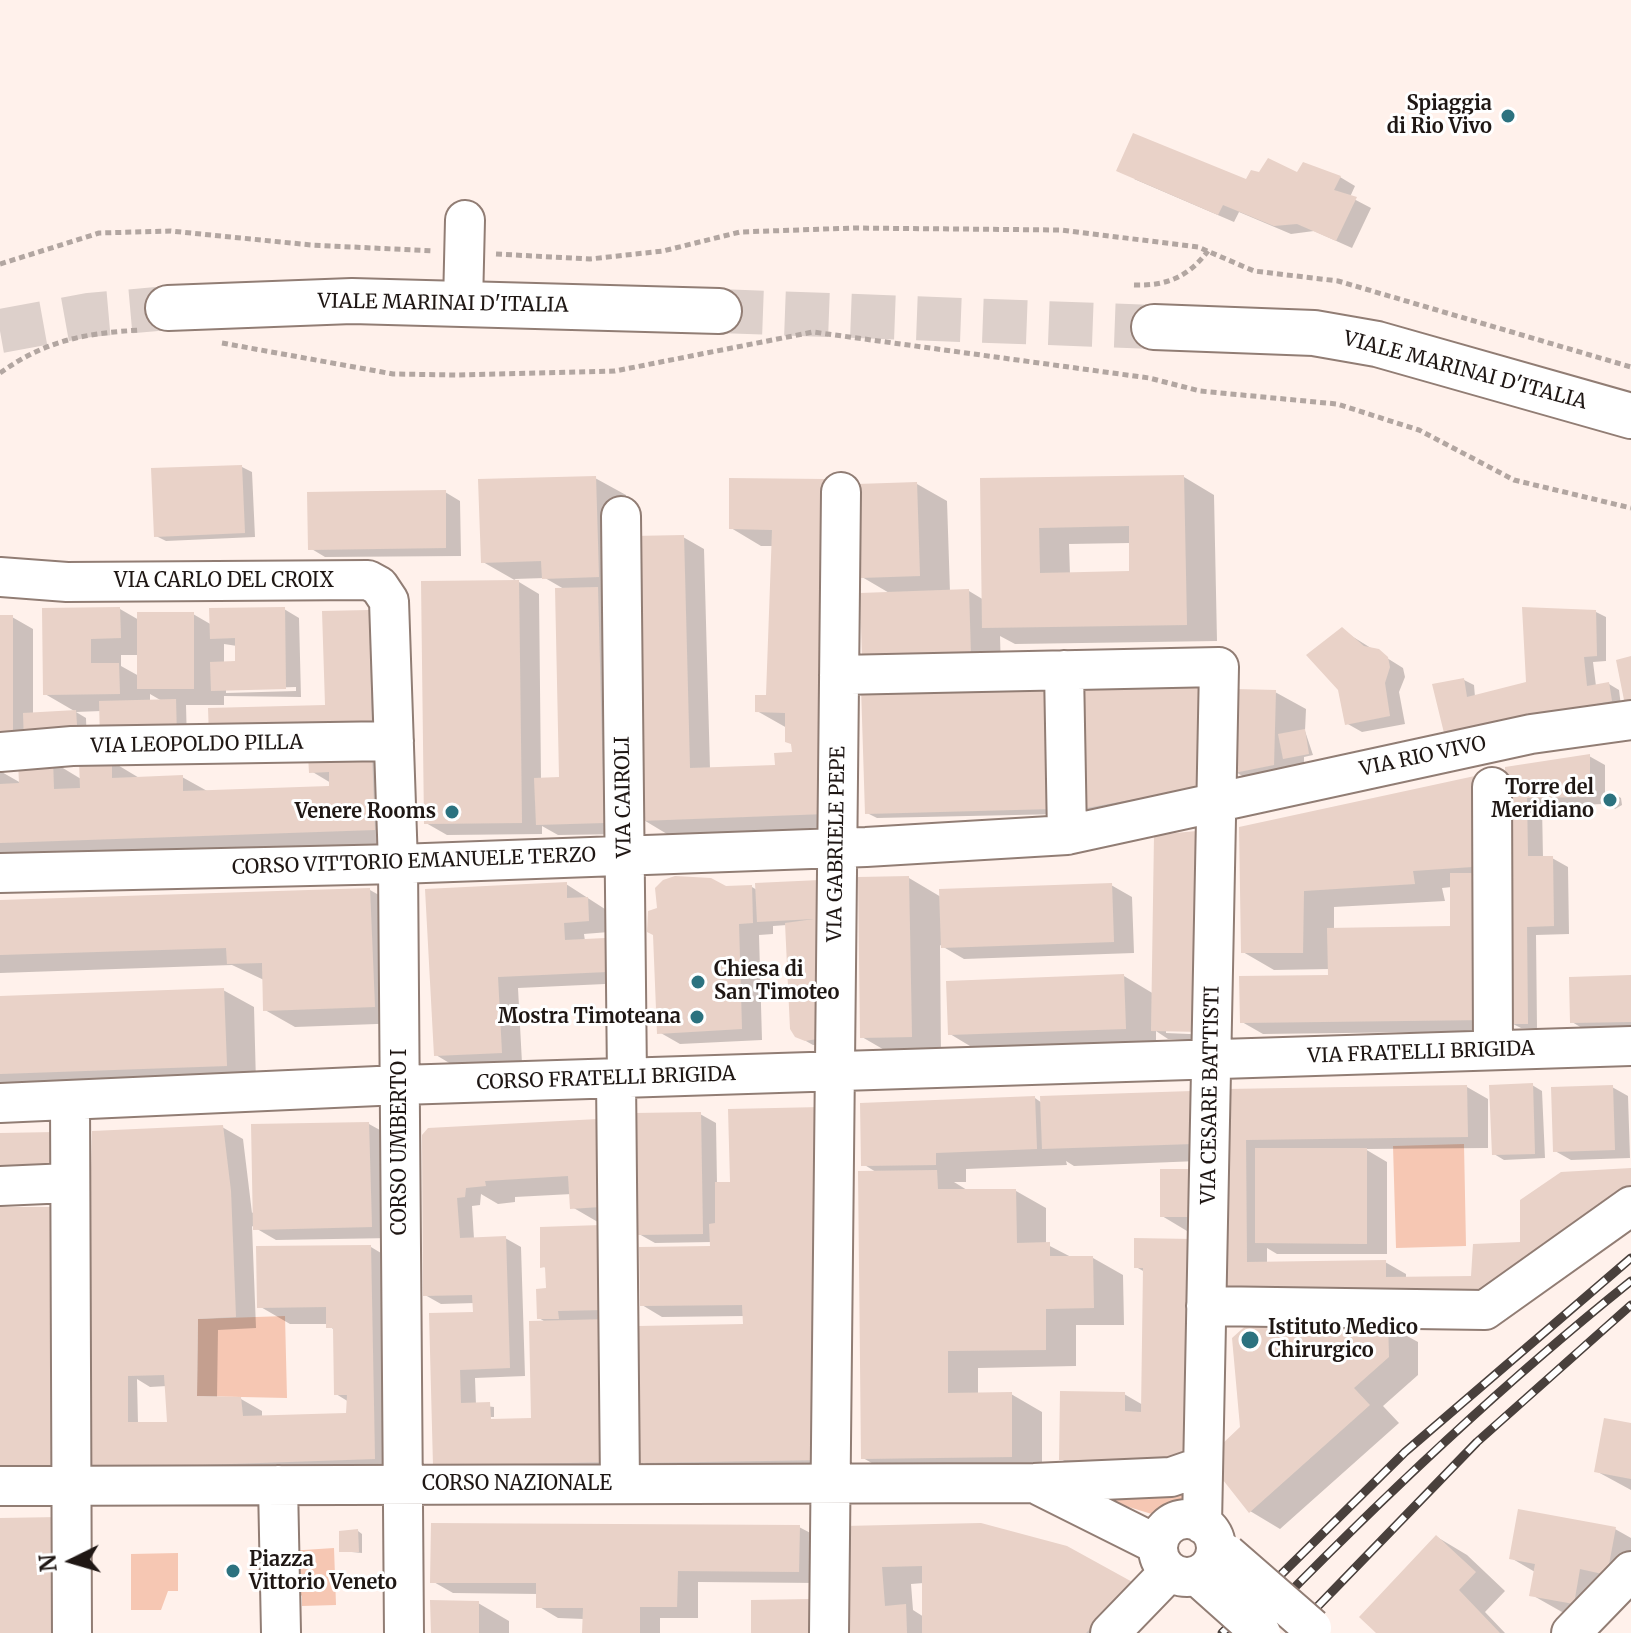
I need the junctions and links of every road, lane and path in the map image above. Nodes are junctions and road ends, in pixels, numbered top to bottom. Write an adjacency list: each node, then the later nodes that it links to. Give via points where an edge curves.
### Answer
1 (465, 236): 2 (path, via 590,259 663,251 740,232 854,228 1061,230); 3 (path, via 311,245 171,231 99,233); 5 (street)
2 (1208, 251): 4 (path, via 1184,276 1157,286); 10 (path, via 1254,271 1338,281)
3 (0, 264)
4 (1134, 285)
5 (463, 304): 6 (main road, VIALE MARINAI D'ITALIA); 7 (main road, VIALE MARINAI D'ITALIA, via 296,302)
6 (719, 311)
7 (157, 319): 11 (path, via 86,333 27,353)
8 (1154, 327): 12 (main road, VIALE MARINAI D'ITALIA, via 1314,333 1377,344)
9 (208, 341): 14 (path, via 393,374 457,375 615,371 813,332 1149,378 1200,391 1337,404 1419,430 1514,480)
10 (1631, 367)
11 (0, 373)
12 (1631, 416)
13 (841, 492): 21 (street, VIA GABRIELE PEPE)
14 (1631, 508)
15 (621, 516): 29 (street, VIA CAIROLI)
16 (0, 577): 17 (street, VIA CARLO DEL CROIX)
17 (67, 582): 18 (street); 19 (street, VIA CARLO DEL CROIX, via 368,580 389,601)
18 (0, 587)
19 (392, 651): 23 (street, CORSO UMBERTO I)
20 (1064, 670): 21 (street); 26 (street, VIA CESARE BATTISTI, via 1219,667); 27 (street)
21 (839, 675): 28 (street, VIA GABRIELE PEPE)
22 (1631, 720): 26 (street, VIA RIO VIVO, via 1531,734)
23 (394, 741): 24 (street, VIA LEOPOLDO PILLA); 30 (street, CORSO UMBERTO I)
24 (0, 752)
25 (1492, 787): 33 (street)
26 (1217, 800): 27 (street, CORSO VITTORIO EMANUELE TERZO); 34 (street, VIA CESARE BATTISTI)
27 (1067, 835): 28 (street, CORSO VITTORIO EMANUELE TERZO)
28 (837, 848): 29 (street, CORSO VITTORIO EMANUELE TERZO); 35 (street, VIA GABRIELE PEPE)
29 (624, 855): 30 (street, CORSO VITTORIO EMANUELE TERZO); 36 (street, VIA CAIROLI)
30 (398, 864): 31 (street, CORSO VITTORIO EMANUELE TERZO); 37 (street, CORSO UMBERTO I)
31 (0, 873)
32 (1631, 1046): 33 (street, VIA FRATELLI BRIGIDA)
33 (1493, 1050): 34 (street, VIA FRATELLI BRIGIDA)
34 (1212, 1059): 35 (street, CORSO FRATELLI BRIGIDA); 43 (street, VIA CESARE BATTISTI)
35 (835, 1071): 36 (street, CORSO FRATELLI BRIGIDA); 47 (street, VIA GABRIELE PEPE)
36 (621, 1078): 37 (street, CORSO FRATELLI BRIGIDA); 46 (street, VIA CAIROLI)
37 (400, 1085): 38 (street, CORSO FRATELLI BRIGIDA); 49 (street, CORSO UMBERTO I)
38 (70, 1100): 39 (street, CORSO FRATELLI BRIGIDA); 40 (street)
39 (0, 1103)
40 (69, 1183): 41 (street); 51 (street)
41 (0, 1186)
42 (1631, 1206): 43 (street, via 1485,1310)
43 (1206, 1306): 44 (street, VIA CESARE BATTISTI)
44 (1203, 1466): 45 (street, CORSO NAZIONALE, via 1171,1477); 52 (street, VIA CESARE BATTISTI)
45 (1034, 1483): 47 (street, CORSO NAZIONALE); 52 (street, CORSO NAZIONALE)
46 (620, 1484): 47 (street, CORSO NAZIONALE); 49 (street, CORSO NAZIONALE)
47 (831, 1484): 58 (street, VIA GABRIELE PEPE)
48 (278, 1485): 49 (street, CORSO NAZIONALE); 51 (street, CORSO NAZIONALE); 56 (street)
49 (403, 1485): 57 (street, CORSO UMBERTO I)
50 (0, 1486): 51 (street, CORSO NAZIONALE)
51 (70, 1486): 55 (street)
52 (1196, 1557): 54 (street, bridge); 59 (street); 60 (street, bridge)
53 (1631, 1571): 61 (street)
54 (1315, 1631)
55 (72, 1633)
56 (281, 1633)
57 (404, 1633)
58 (829, 1633)
59 (1110, 1633)
60 (1261, 1633)
61 (1571, 1633)

